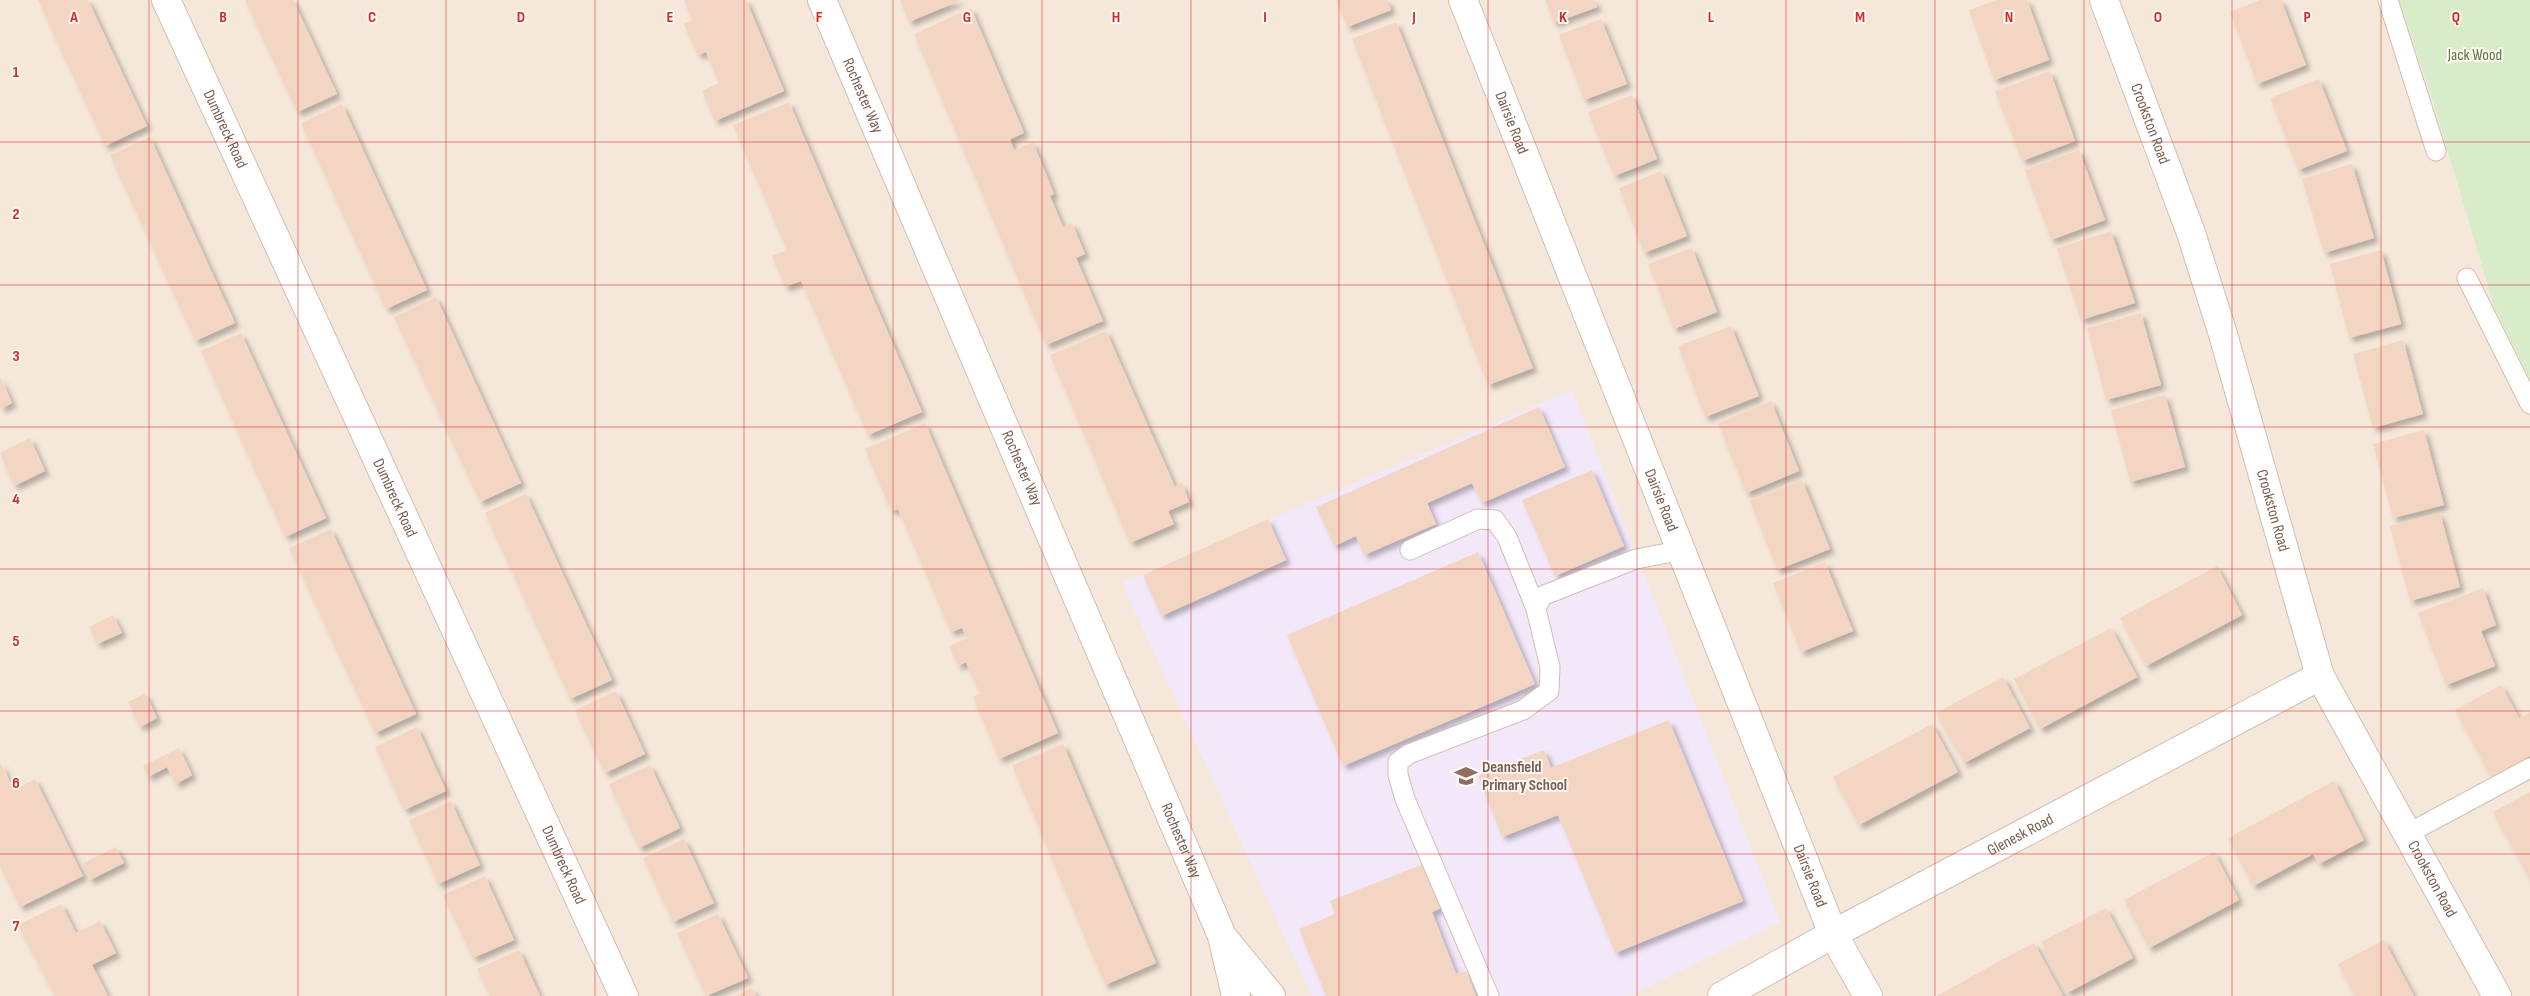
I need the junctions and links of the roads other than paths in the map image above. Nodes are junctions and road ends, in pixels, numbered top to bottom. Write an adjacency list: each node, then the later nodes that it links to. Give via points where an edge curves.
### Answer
1 (166, 0): 17 (street, Dumbreck Road)
2 (822, 0): 16 (street, Rochester Way)
3 (1463, 0): 10 (street, Dairsie Road)
4 (2104, 0): 12 (street, Crookston Road, via 2205,277)
5 (2388, 0): 6 (lane)
6 (2436, 151)
7 (2467, 278): 8 (lane)
8 (2530, 404)
9 (1410, 550): 11 (lane, via 1478,519 1496,520)
10 (1683, 550): 11 (lane, via 1636,559 1542,596); 15 (street, Dairsie Road)
11 (1536, 609): 20 (lane, via 1550,667 1549,691 1523,710 1409,754 1398,762 1404,799)
12 (2320, 676): 14 (street, Crookston Road); 15 (street, Glenesk Road)
13 (2530, 768): 14 (lane)
14 (2407, 834): 23 (street, Crookston Road)
15 (1833, 934): 21 (street, Glenesk Road); 22 (street, Dairsie Road)
16 (1222, 936): 18 (street, Rochester Way); 19 (street, Rochester Way)
17 (624, 996)
18 (1236, 996)
19 (1271, 996)
20 (1489, 996)
21 (1722, 996)
22 (1868, 996)
23 (2497, 996)

